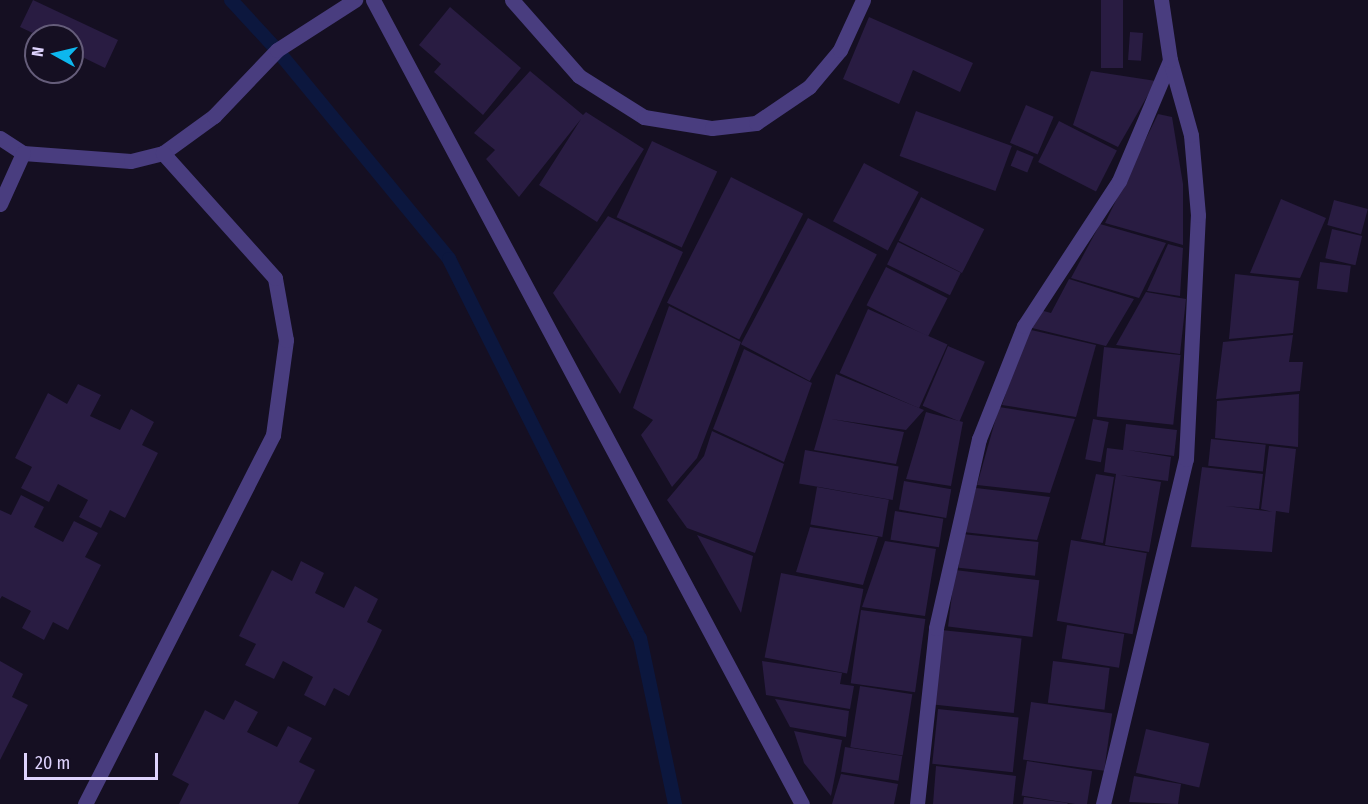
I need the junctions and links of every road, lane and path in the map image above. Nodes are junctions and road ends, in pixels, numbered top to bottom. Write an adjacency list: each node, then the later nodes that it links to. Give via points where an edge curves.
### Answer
1 (355, 0): 9 (street, via 277,50 214,116)
2 (373, 0): 12 (street, via 736,687)
3 (512, 0): 4 (street, via 579,76 644,117 712,128 756,123 809,87 840,50)
4 (863, 0)
5 (1161, 0): 6 (street)
6 (1170, 60): 13 (street, via 1119,181 1024,326 980,439 936,628); 14 (street, via 1191,135 1198,215 1186,459)
7 (0, 138): 8 (street)
8 (23, 153): 9 (street, via 131,161); 10 (street)
9 (163, 153): 11 (street, via 275,278 286,340 273,435)
10 (0, 204)
11 (85, 804)
12 (802, 804)
13 (917, 804)
14 (1103, 804)

